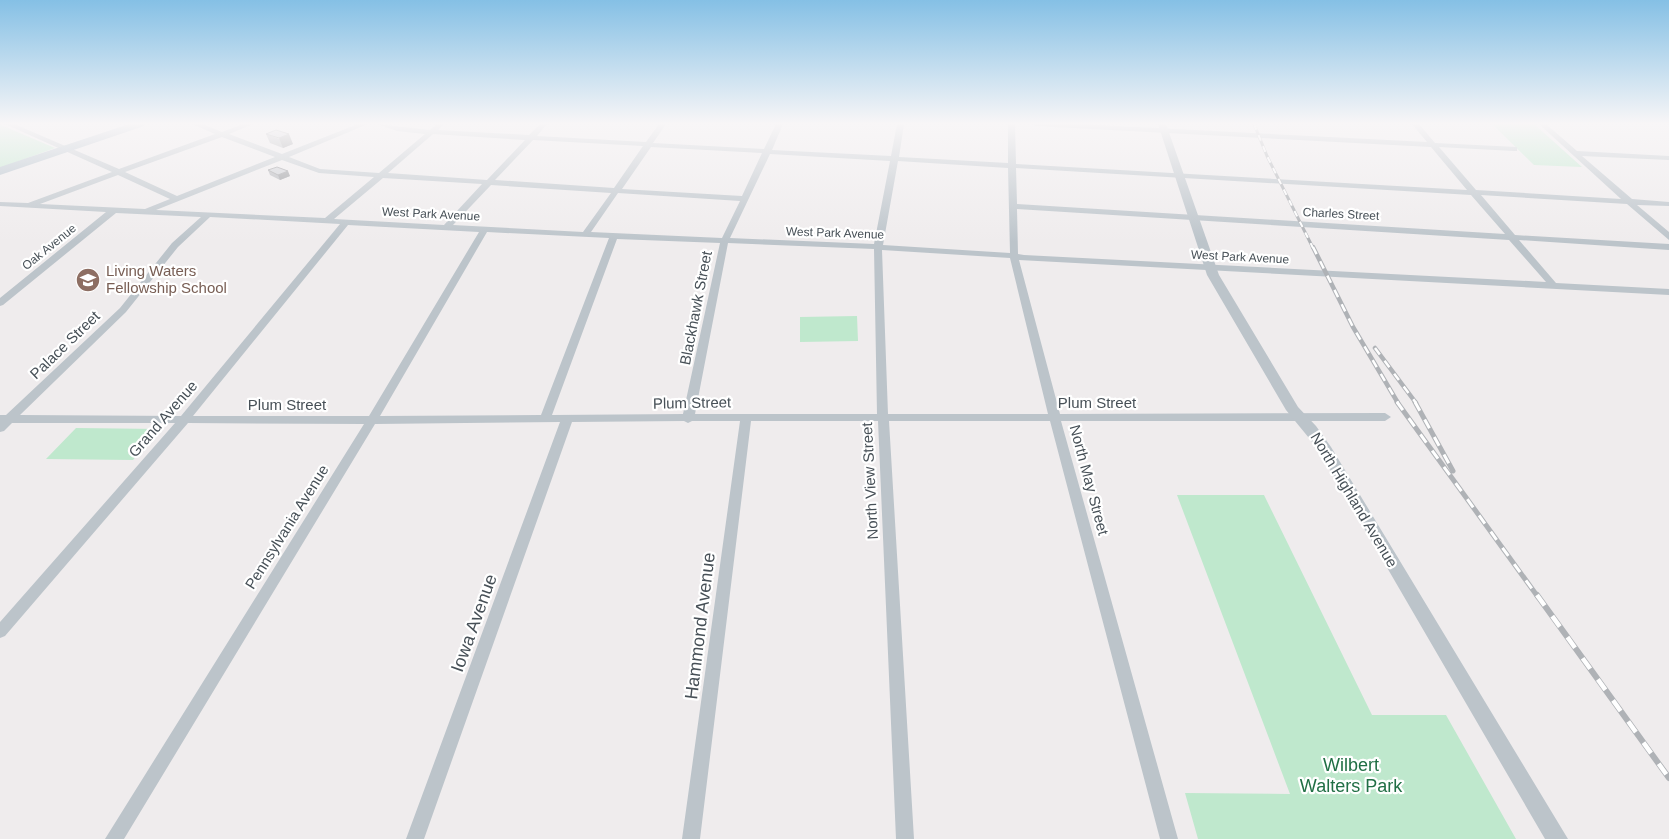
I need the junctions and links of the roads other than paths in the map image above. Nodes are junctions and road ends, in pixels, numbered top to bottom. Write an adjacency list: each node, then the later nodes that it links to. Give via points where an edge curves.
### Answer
1 (23, 163): 16 (main road)
2 (98, 163): 17 (street)
3 (141, 163): 17 (street)
4 (267, 163): 23 (street)
5 (298, 163): 19 (street, via 319,171)
6 (396, 163): 19 (street)
7 (506, 163): 20 (street)
8 (635, 163): 21 (street)
9 (763, 163): 24 (street, Blackhawk Street)
10 (893, 163): 44 (street, North View Street)
11 (976, 163): 15 (street)
12 (1175, 163): 18 (street, North Highland Avenue)
13 (1449, 163): 22 (street)
14 (1586, 163): 25 (street)
15 (1012, 165): 18 (street); 29 (street, North May Street)
16 (0, 171)
17 (117, 172): 23 (street); 28 (street)
18 (1179, 175): 22 (street); 34 (street, North Highland Avenue)
19 (381, 176): 20 (street); 35 (street)
20 (488, 182): 21 (street); 37 (street)
21 (616, 191): 24 (street); 39 (street)
22 (1473, 192): 25 (street); 41 (street)
23 (177, 199): 32 (street)
24 (745, 199): 43 (street, Blackhawk Street)
25 (1629, 201): 27 (street); 42 (street)
26 (4, 204): 28 (street, West Park Avenue); 30 (street)
27 (1669, 204)
28 (26, 205): 31 (street, West Park Avenue)
29 (1012, 206): 34 (street, Charles Street); 46 (street, North May Street)
30 (0, 210)
31 (114, 210): 32 (street, West Park Avenue); 50 (street, Oak Avenue)
32 (144, 212): 33 (street, West Park Avenue)
33 (208, 216): 35 (street, West Park Avenue); 56 (street, Palace Street, via 175,245 123,310)
34 (1193, 218): 41 (street, Charles Street); 47 (street, North Highland Avenue)
35 (327, 221): 36 (street, West Park Avenue)
36 (346, 222): 37 (street, West Park Avenue); 60 (street, Grand Avenue)
37 (444, 228): 38 (street, West Park Avenue)
38 (484, 230): 39 (street, West Park Avenue); 61 (street, Pennsylvania Avenue)
39 (585, 235): 40 (street, West Park Avenue)
40 (614, 236): 43 (street, West Park Avenue); 57 (street)
41 (1512, 237): 45 (street, Charles Street); 48 (street)
42 (1669, 237)
43 (725, 241): 44 (street, West Park Avenue); 59 (street, Blackhawk Street)
44 (878, 247): 46 (street, West Park Avenue); 52 (street, North View Street)
45 (1669, 247)
46 (1014, 256): 47 (street, West Park Avenue); 54 (street, North May Street)
47 (1210, 268): 48 (street, West Park Avenue); 55 (street, North Highland Avenue, via 1285,398)
48 (1553, 285): 49 (street, West Park Avenue)
49 (1669, 292)
50 (0, 303)
51 (746, 417): 52 (street, Plum Street); 59 (street, Plum Street); 66 (street, Hammond Avenue)
52 (883, 417): 54 (street, Plum Street); 67 (street, North View Street)
53 (1385, 417): 55 (street, Plum Street)
54 (1055, 418): 55 (street, Plum Street); 68 (street, North May Street)
55 (1301, 418): 69 (street, North Highland Avenue, via 1324,446)
56 (5, 419): 60 (street, Plum Street); 62 (street, Palace Street)
57 (546, 419): 58 (street, Plum Street); 61 (street, Plum Street)
58 (567, 419): 59 (street, Plum Street); 65 (street, Iowa Avenue)
59 (688, 419)
60 (184, 420): 61 (street, Plum Street); 63 (street, Grand Avenue)
61 (372, 420): 64 (street, Pennsylvania Avenue)
62 (0, 428)
63 (0, 632)
64 (114, 839)
65 (415, 839)
66 (691, 839)
67 (905, 839)
68 (1169, 839)
69 (1557, 839)

